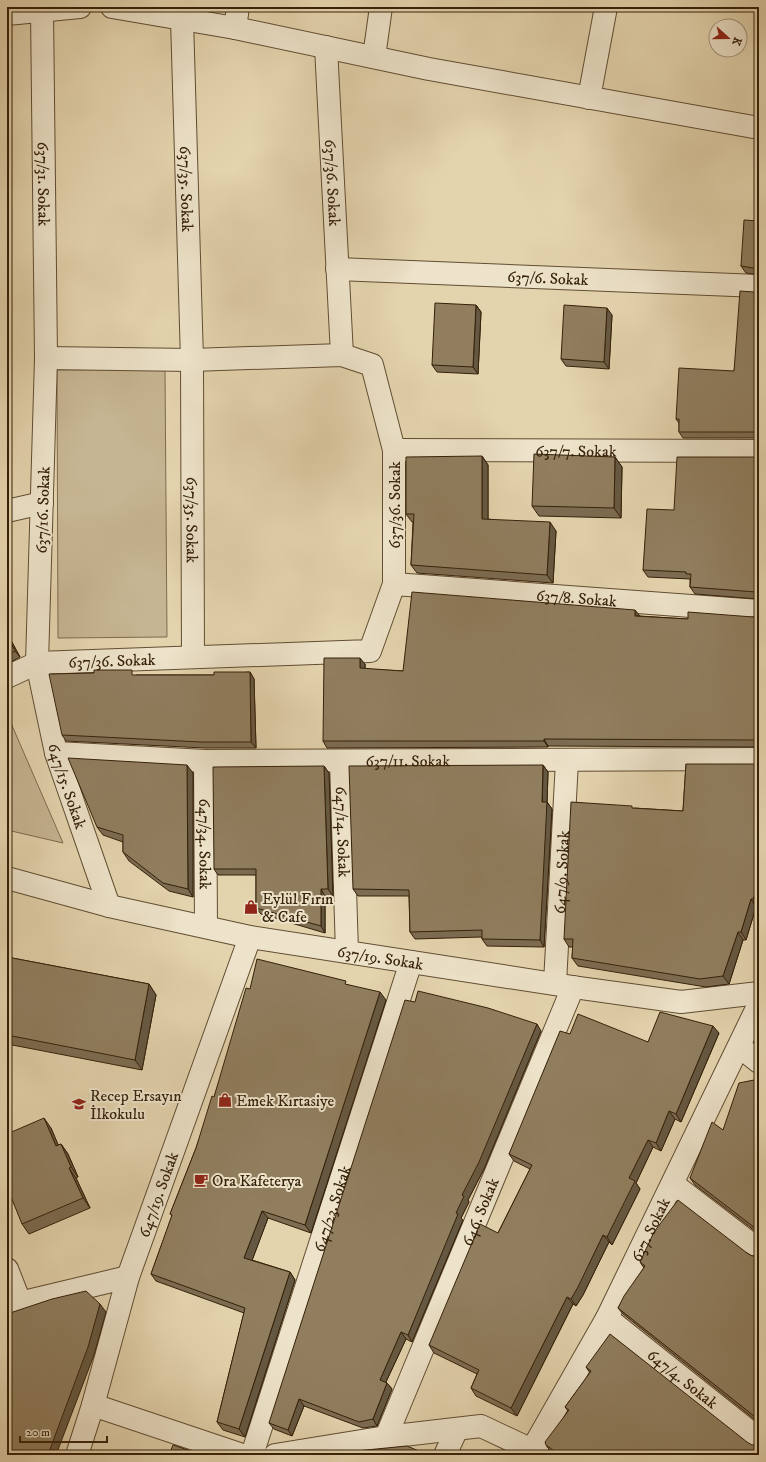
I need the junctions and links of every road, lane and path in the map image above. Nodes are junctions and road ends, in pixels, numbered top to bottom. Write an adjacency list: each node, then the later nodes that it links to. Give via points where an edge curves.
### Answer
1 (80, 7): 5 (street)
2 (112, 7): 8 (street)
3 (380, 7): 10 (street)
4 (606, 7): 11 (street)
5 (42, 11): 6 (street); 16 (street, 637/31. Sokak)
6 (7, 14)
7 (237, 17): 8 (street); 9 (street)
8 (182, 19): 17 (street, 637/35. Sokak)
9 (326, 47): 10 (street); 13 (street, 637/36. Sokak)
10 (374, 57): 11 (street)
11 (589, 98): 12 (street)
12 (759, 128)
13 (337, 269): 14 (street, 637/6. Sokak); 15 (street, 637/36. Sokak)
14 (759, 286)
15 (342, 355): 17 (street); 18 (street, 637/36. Sokak, via 372,365)
16 (46, 358): 17 (street); 20 (street, 637/16. Sokak)
17 (192, 360): 24 (street, 637/35. Sokak)
18 (394, 450): 19 (street, 637/7. Sokak); 22 (street, 637/36. Sokak)
19 (759, 450)
20 (42, 503): 21 (street); 25 (street, 637/16. Sokak)
21 (7, 511)
22 (394, 584): 23 (street, 637/8. Sokak); 24 (street, 637/36. Sokak, via 370,651)
23 (759, 611)
24 (193, 656): 25 (street, 637/36. Sokak)
25 (37, 663): 26 (street); 27 (street, 647/15. Sokak)
26 (7, 676)
27 (56, 753): 30 (street, 637/11. Sokak); 33 (street, 647/15. Sokak)
28 (759, 759): 29 (street, 637/11. Sokak)
29 (567, 760): 31 (street, 637/11. Sokak); 38 (street, 647/9. Sokak)
30 (205, 761): 31 (street, 637/11. Sokak); 34 (street, 647/34. Sokak)
31 (340, 761): 36 (street, 647/14. Sokak)
32 (7, 878): 33 (street, 637/19. Sokak)
33 (109, 906): 34 (street, 637/19. Sokak)
34 (206, 926): 35 (street, 637/19. Sokak)
35 (250, 937): 36 (street, 637/19. Sokak); 46 (street, 647/19. Sokak)
36 (347, 952): 37 (street, 637/19. Sokak)
37 (411, 962): 38 (street, 637/19. Sokak); 57 (street, 647/23. Sokak)
38 (564, 985): 39 (street, 637/19. Sokak, via 681,1002); 51 (street, 646. Sokak)
39 (759, 993)
40 (759, 1004): 41 (street, 637. Sokak)
41 (740, 1047): 42 (street); 43 (street, 637. Sokak)
42 (759, 1062)
43 (673, 1184): 44 (street); 48 (street, 637. Sokak)
44 (759, 1250)
45 (7, 1269): 47 (street)
46 (128, 1277): 47 (street); 49 (street, 647/19. Sokak)
47 (14, 1304)
48 (607, 1318): 52 (street, 647/4. Sokak); 54 (street, 637. Sokak)
49 (93, 1405): 55 (street, 647/19. Sokak); 56 (street)
50 (457, 1429): 51 (street); 54 (street, via 481,1426); 59 (street)
51 (386, 1437): 53 (street)
52 (759, 1438)
53 (309, 1452): 58 (street)
54 (533, 1453)
55 (77, 1455)
56 (242, 1455)
57 (252, 1455)
58 (274, 1455)
59 (445, 1455)

